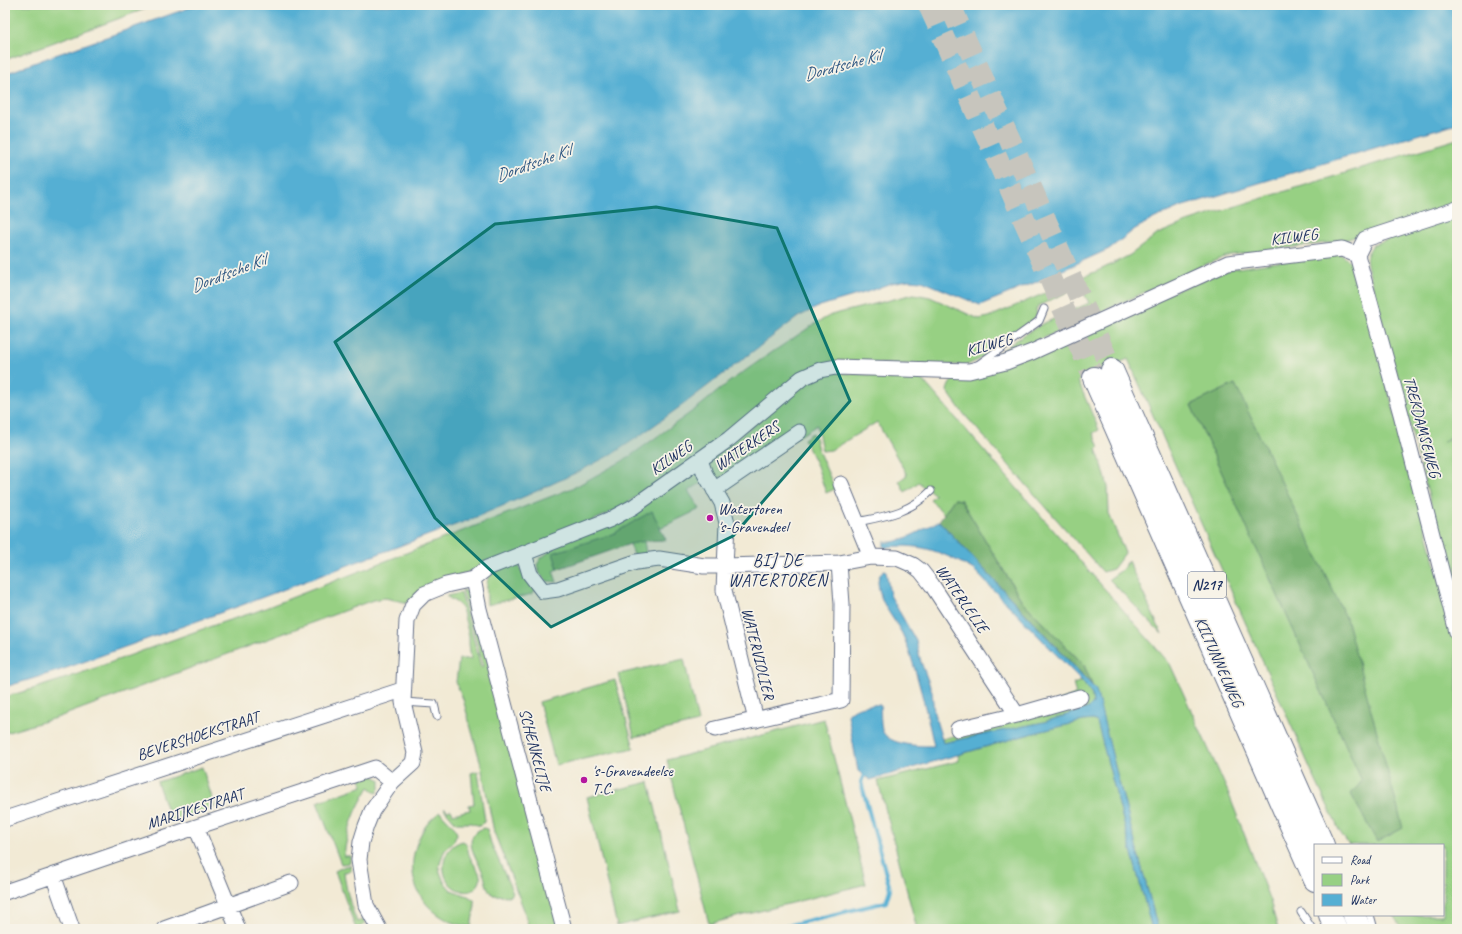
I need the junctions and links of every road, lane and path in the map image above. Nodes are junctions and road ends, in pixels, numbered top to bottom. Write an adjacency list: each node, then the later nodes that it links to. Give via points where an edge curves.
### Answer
1 (1457, 209): 2 (street, via 1365,239)
2 (1357, 255): 4 (street, KILWEG, via 1342,249 1228,263 1032,352 1006,362); 16 (street, TREKDAMSEWEG)
3 (1044, 309): 4 (lane, via 1039,321)
4 (969, 371): 6 (street, KILWEG, via 836,367 820,370 802,378)
5 (799, 432): 8 (street, WATERKERS)
6 (700, 460): 8 (street, WATERVIOLIER); 11 (street, KILWEG, via 633,507 611,519)
7 (841, 484): 10 (street)
8 (714, 490): 14 (street, WATERVIOLIER, via 722,503 727,523)
9 (931, 491): 10 (lane, via 922,500 897,513)
10 (857, 522): 12 (street)
11 (524, 554): 14 (street, via 530,574 543,591 558,589 636,562 658,559 704,566); 15 (street, KILWEG, via 487,568)
12 (871, 557): 13 (street, WATERLELIE); 19 (street, WATERLELIE, via 897,558 913,565 921,572 976,649)
13 (839, 564): 14 (street, WATERLELIE); 21 (street, WATERVIOLIER, via 842,604 841,700)
14 (725, 566): 21 (street, WATERVIOLIER, via 724,590)
15 (473, 579): 17 (street, KILWEG, via 446,585 424,594 413,605 407,621); 41 (street, SCHENKELTJE)
16 (1457, 632)
17 (402, 696): 20 (lane, via 434,704); 24 (street, via 414,758 413,763); 25 (street, BEVERSHOEKSTRAAT)
18 (1080, 697): 19 (street)
19 (1017, 715): 23 (street)
20 (437, 716)
21 (756, 720): 22 (street, WATERVIOLIER)
22 (715, 729)
23 (958, 729)
24 (392, 782): 26 (street, MARIJKESTRAAT, via 375,768); 40 (street, via 372,811 359,860 366,906)
25 (5, 819)
26 (196, 827): 28 (street, MARIJKESTRAAT); 32 (street)
27 (1323, 844): 29 (main road, KILTUNNELWEG / N217, via 1103,374)
28 (53, 875): 31 (street, MARIJKESTRAAT); 37 (street)
29 (1314, 878)
30 (291, 883): 32 (street)
31 (5, 892)
32 (228, 906): 38 (street); 39 (street)
33 (1301, 912): 42 (lane)
34 (1330, 916): 43 (main road)
35 (1354, 916): 44 (main road)
36 (1370, 916): 45 (lane)
37 (72, 929)
38 (164, 929)
39 (238, 929)
40 (380, 929)
41 (564, 929)
42 (1312, 929)
43 (1336, 929)
44 (1360, 929)
45 (1374, 929)

